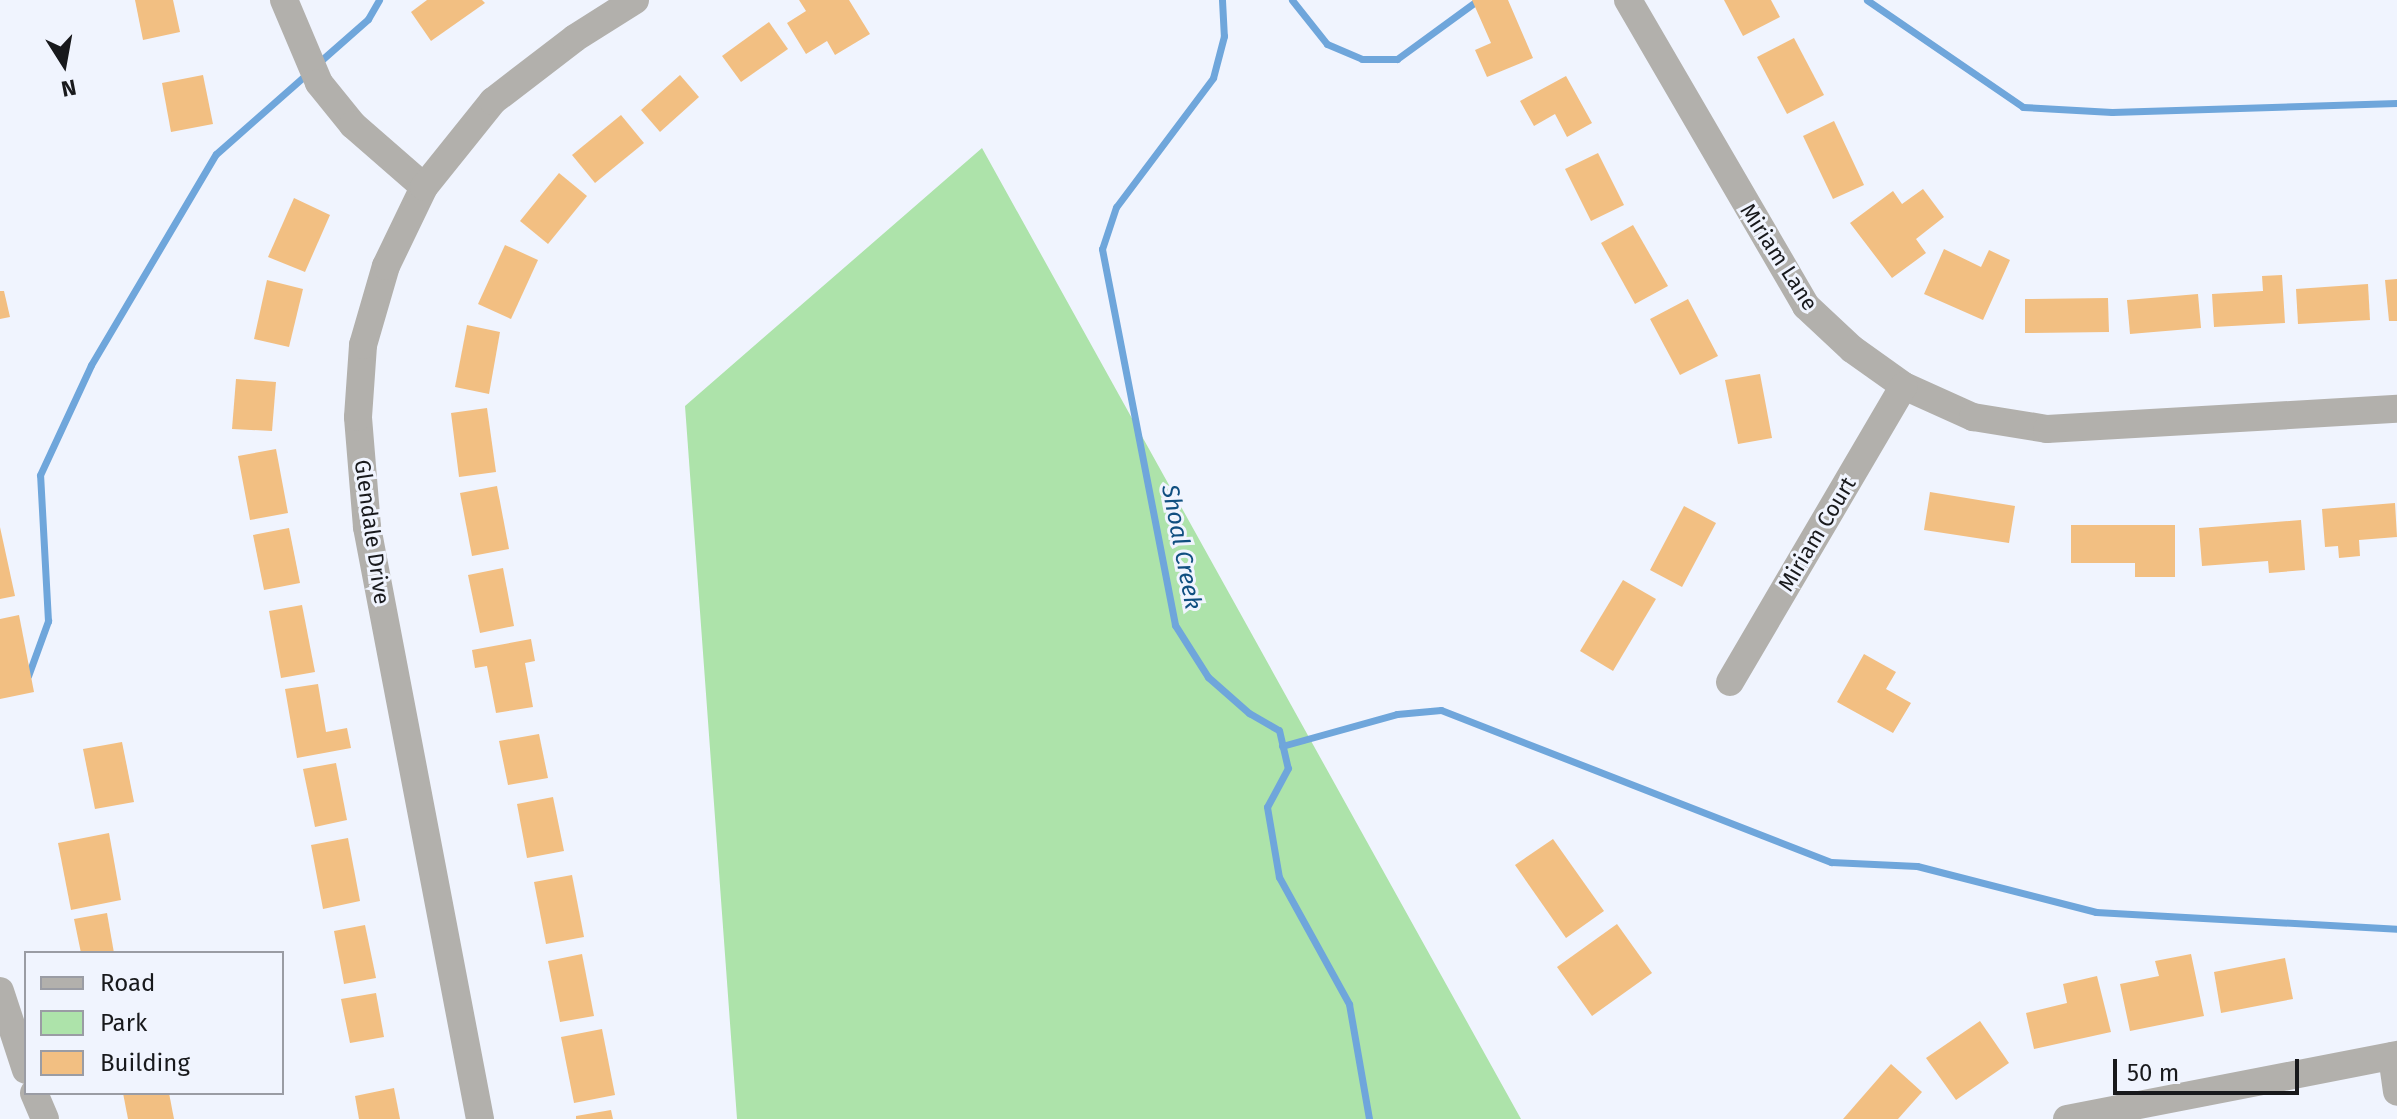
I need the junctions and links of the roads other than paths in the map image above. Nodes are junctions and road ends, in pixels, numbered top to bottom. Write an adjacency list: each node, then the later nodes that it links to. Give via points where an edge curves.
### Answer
1 (284, 0): 4 (street, via 319,83 353,125)
2 (635, 0): 4 (street, Glendale Drive, via 493,101)
3 (1628, 0): 5 (street, Miriam Lane, via 1806,306 1852,349)
4 (424, 187): 14 (street, Glendale Drive, via 386,266 363,345 358,417 367,527)
5 (1904, 386): 6 (street, Miriam Lane, via 1973,417 2047,429); 7 (street, Miriam Court)
6 (2397, 409)
7 (1730, 682)
8 (0, 991): 10 (street)
9 (2394, 1056): 11 (street); 15 (street)
10 (24, 1064)
11 (2397, 1092)
12 (35, 1095): 13 (street)
13 (45, 1119)
14 (480, 1119)
15 (2067, 1119)

